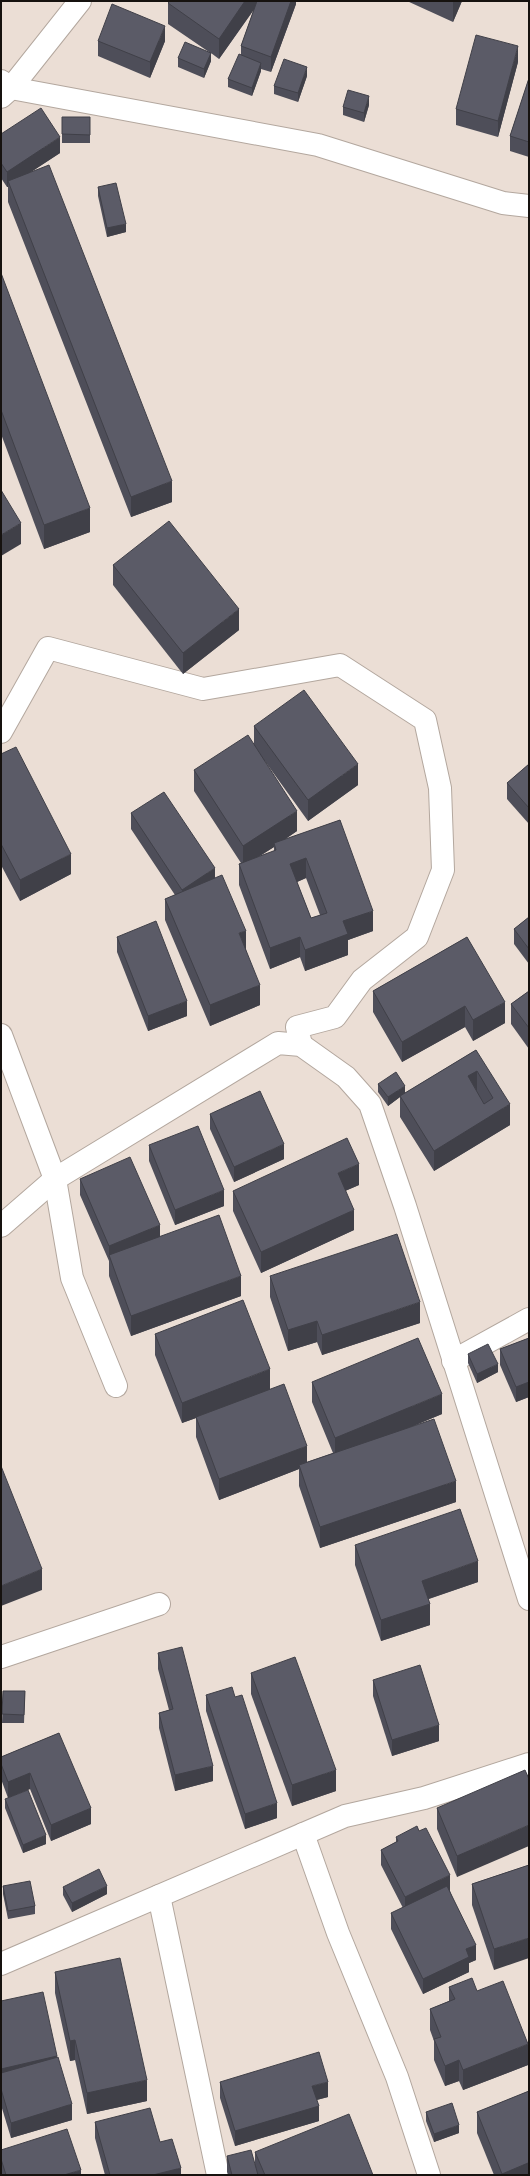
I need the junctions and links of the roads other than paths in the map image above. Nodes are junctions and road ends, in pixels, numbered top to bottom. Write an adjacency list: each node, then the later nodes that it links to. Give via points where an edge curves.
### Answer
1 (80, 1): 2 (street)
2 (4, 88): 3 (street, via 318,146 503,202)
3 (529, 206)
4 (1, 732): 6 (street, via 48,648 203,689 340,665 425,720 440,788 443,870 417,938 362,980 335,1017 297,1028)
5 (1, 1035): 7 (street)
6 (301, 1045): 7 (street, via 278,1043); 10 (street, via 346,1077 370,1104)
7 (55, 1179): 8 (street); 11 (street, via 72,1278)
8 (1, 1226)
9 (529, 1319): 10 (street)
10 (453, 1361): 12 (street)
11 (116, 1386)
12 (529, 1599)
13 (158, 1604): 14 (street)
14 (1, 1657)
15 (529, 1764): 16 (street, via 424,1798 345,1816)
16 (303, 1834): 17 (street); 20 (street, via 338,1933 397,2077)
17 (160, 1896): 18 (street); 19 (street)
18 (1, 1964)
19 (218, 2175)
20 (429, 2175)

